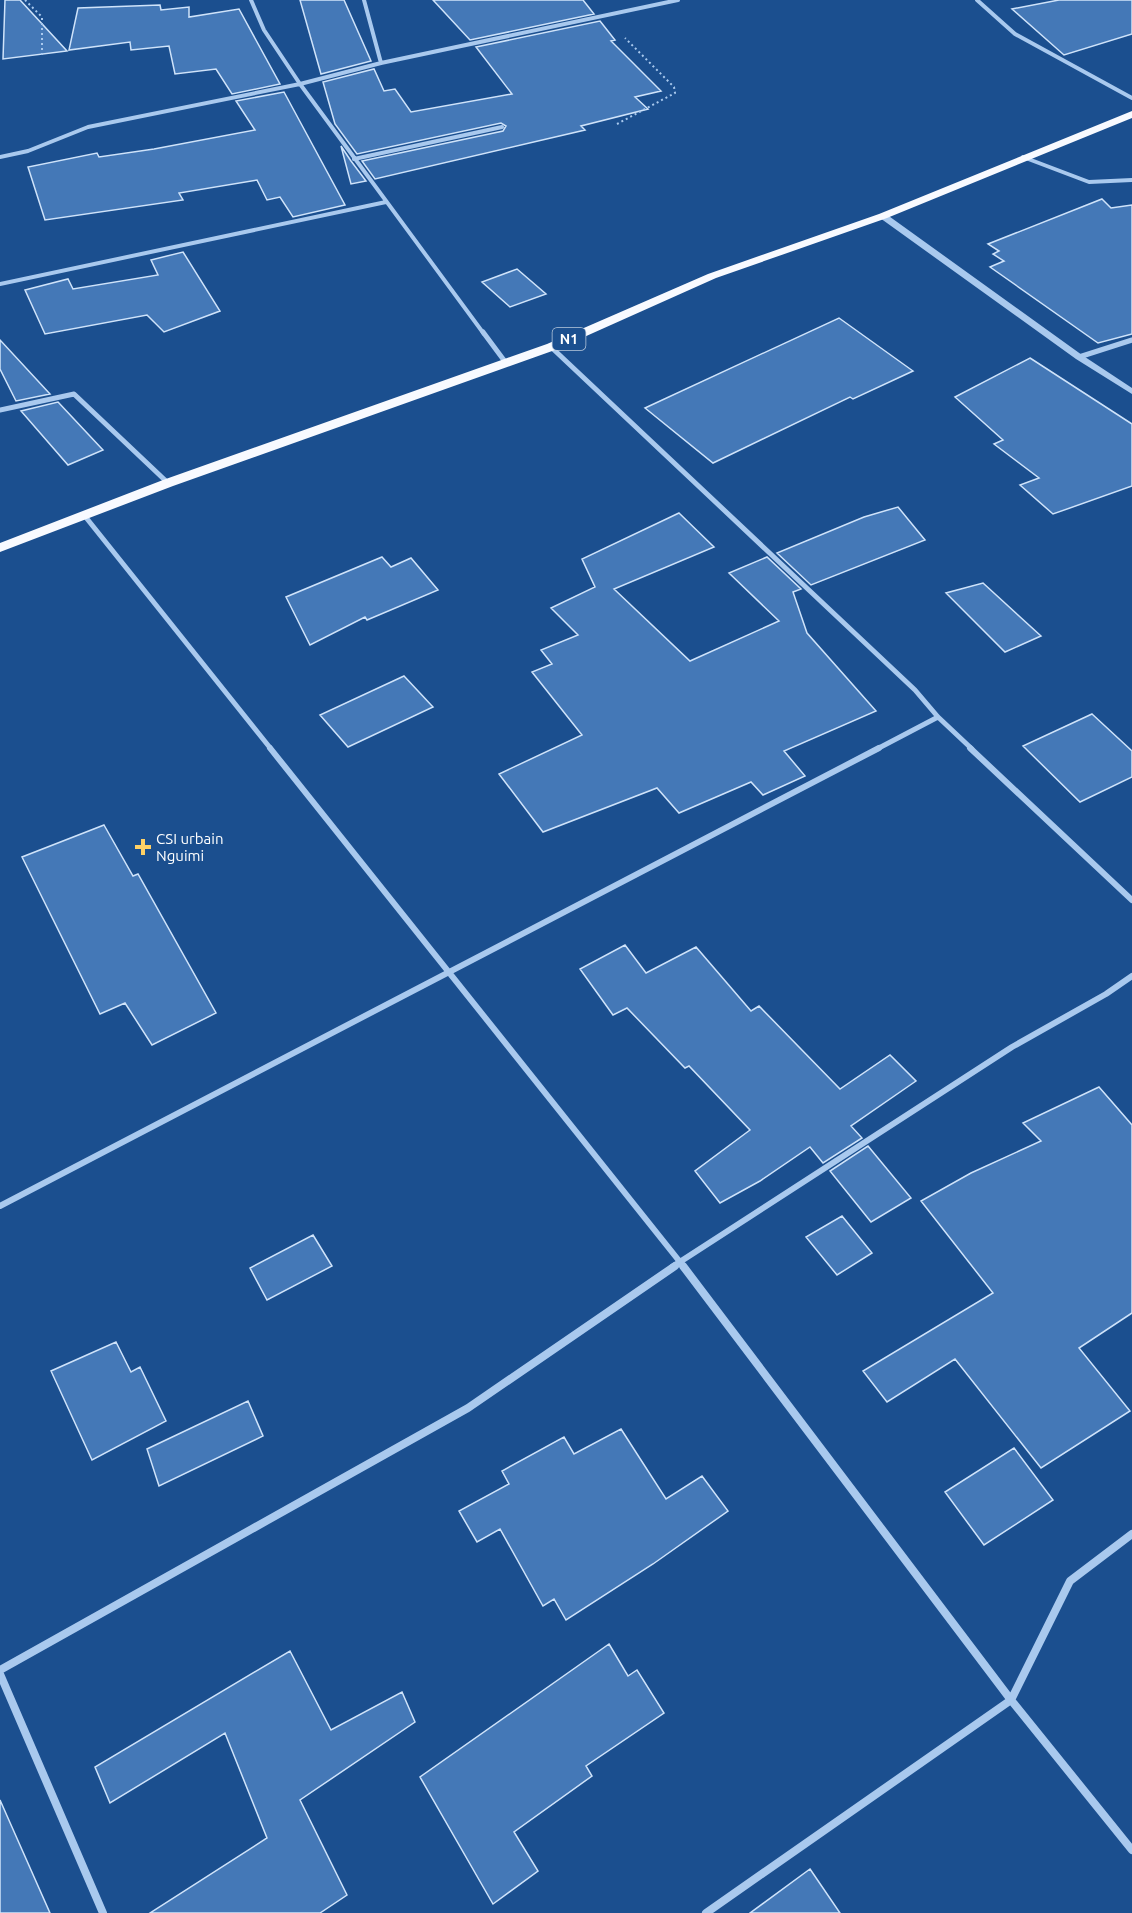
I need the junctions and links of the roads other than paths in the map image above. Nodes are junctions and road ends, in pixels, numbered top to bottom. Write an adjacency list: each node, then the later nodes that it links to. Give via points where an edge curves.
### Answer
1 (251, 0): 6 (street, via 264,30)
2 (364, 0): 5 (street)
3 (678, 0): 5 (street)
4 (977, 0): 7 (street, via 1015,34)
5 (381, 63): 6 (street)
6 (300, 84): 10 (street, via 88,127 28,151); 12 (street)
7 (1132, 98)
8 (1132, 114): 11 (highway, N1)
9 (502, 127): 12 (street)
10 (0, 157)
11 (1023, 157): 13 (street, via 1089,182); 15 (highway, N1)
12 (354, 159): 14 (street)
13 (1132, 180)
14 (386, 202): 16 (street); 20 (street)
15 (883, 216): 18 (highway, N1, via 712,276); 19 (street)
16 (0, 284)
17 (1132, 340): 19 (street)
18 (550, 347): 20 (highway, N1); 26 (street, via 906,682)
19 (1079, 357): 21 (street)
20 (506, 363): 23 (highway, N1)
21 (1132, 392)
22 (0, 410): 23 (street, via 74,394)
23 (168, 483): 24 (highway, N1)
24 (84, 515): 25 (highway, N1); 28 (street)
25 (0, 548)
26 (938, 717): 27 (street); 28 (street)
27 (1132, 900)
28 (448, 972): 30 (street); 31 (street)
29 (1132, 976): 31 (street, via 1012,1047)
30 (0, 1206)
31 (680, 1262): 33 (street, via 468,1408); 34 (street)
32 (1132, 1534): 34 (street, via 1070,1581)
33 (0, 1672): 36 (street)
34 (1011, 1700): 35 (street); 37 (street)
35 (1132, 1850)
36 (103, 1913)
37 (706, 1913)

